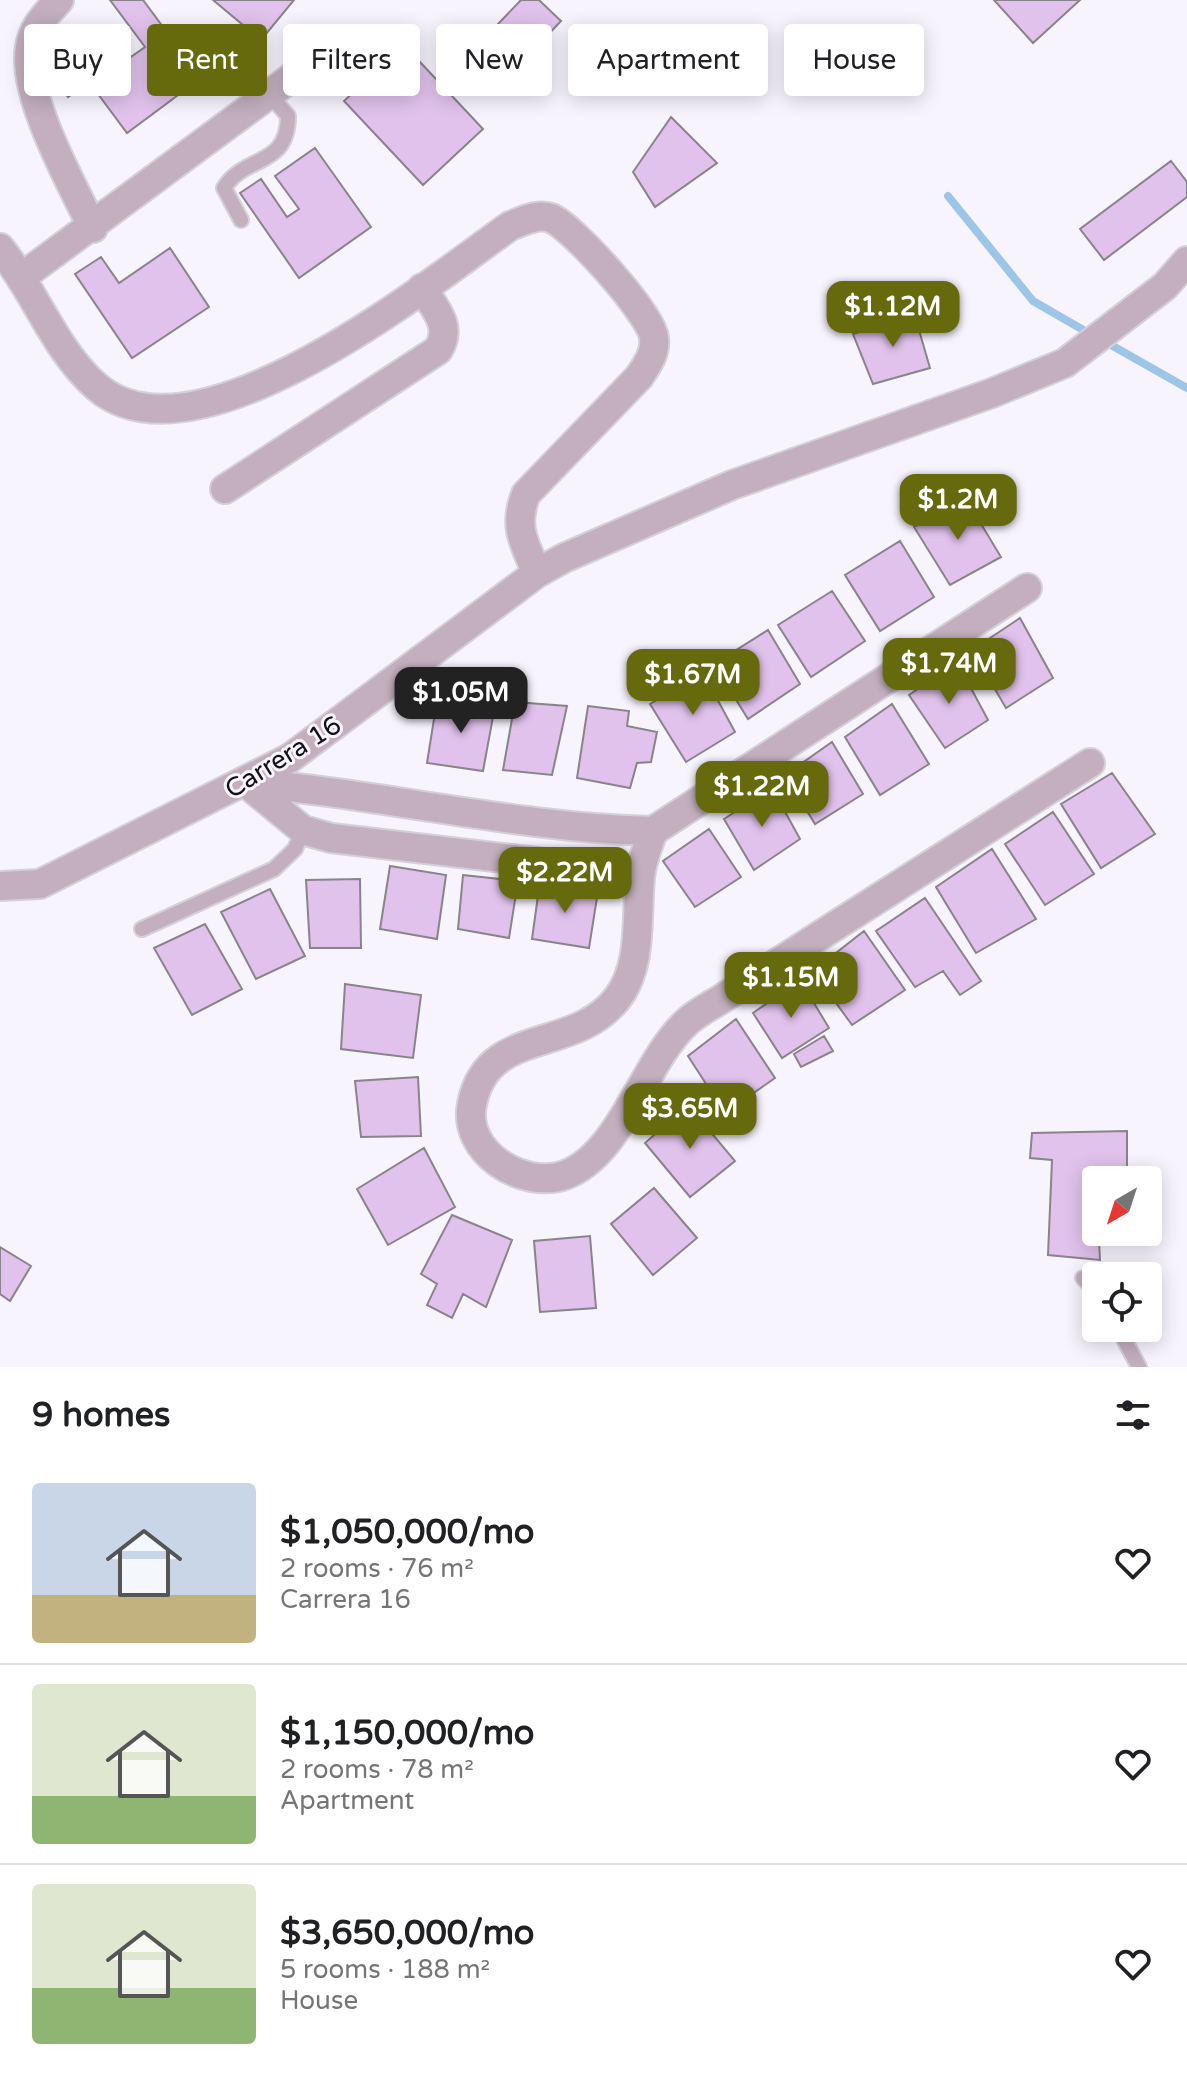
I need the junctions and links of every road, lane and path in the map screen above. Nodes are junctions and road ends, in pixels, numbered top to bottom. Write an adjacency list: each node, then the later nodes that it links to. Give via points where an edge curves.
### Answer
1 (59, 0): 5 (street, via 37,25 29,49 30,73 47,133)
2 (283, 85): 3 (street)
3 (270, 95): 4 (lane, via 288,116 288,135 278,149 231,178 224,188); 5 (street)
4 (241, 220)
5 (93, 228): 8 (street)
6 (0, 248): 8 (street)
7 (1187, 261): 11 (street, Carrera 16, via 1165,286 1065,363 732,485)
8 (23, 276): 9 (street, via 71,359 97,387 121,403 154,410 197,405 282,377 344,343)
9 (422, 288): 10 (street, via 444,324 446,337 438,350); 11 (street, via 510,226 531,217 549,217 566,227 639,305 655,336 651,360 639,377 526,494 519,513 521,535)
10 (225, 489)
11 (537, 573): 14 (street, Carrera 16, via 335,727)
12 (1027, 588): 16 (street)
13 (1090, 763): 17 (street, via 688,1021 590,1160 565,1175 536,1180 502,1167 475,1132 471,1107 479,1081 523,1045 572,1034 617,999 634,964)
14 (246, 783): 15 (street); 16 (street, via 313,788 576,829); 18 (street, Carrera 16, via 40,884)
15 (303, 830): 17 (street, via 331,838); 19 (lane, via 295,849 274,869)
16 (653, 831): 17 (street)
17 (640, 874)
18 (0, 886)
19 (142, 929)
20 (1126, 1342): 21 (lane)
21 (1139, 1367)

